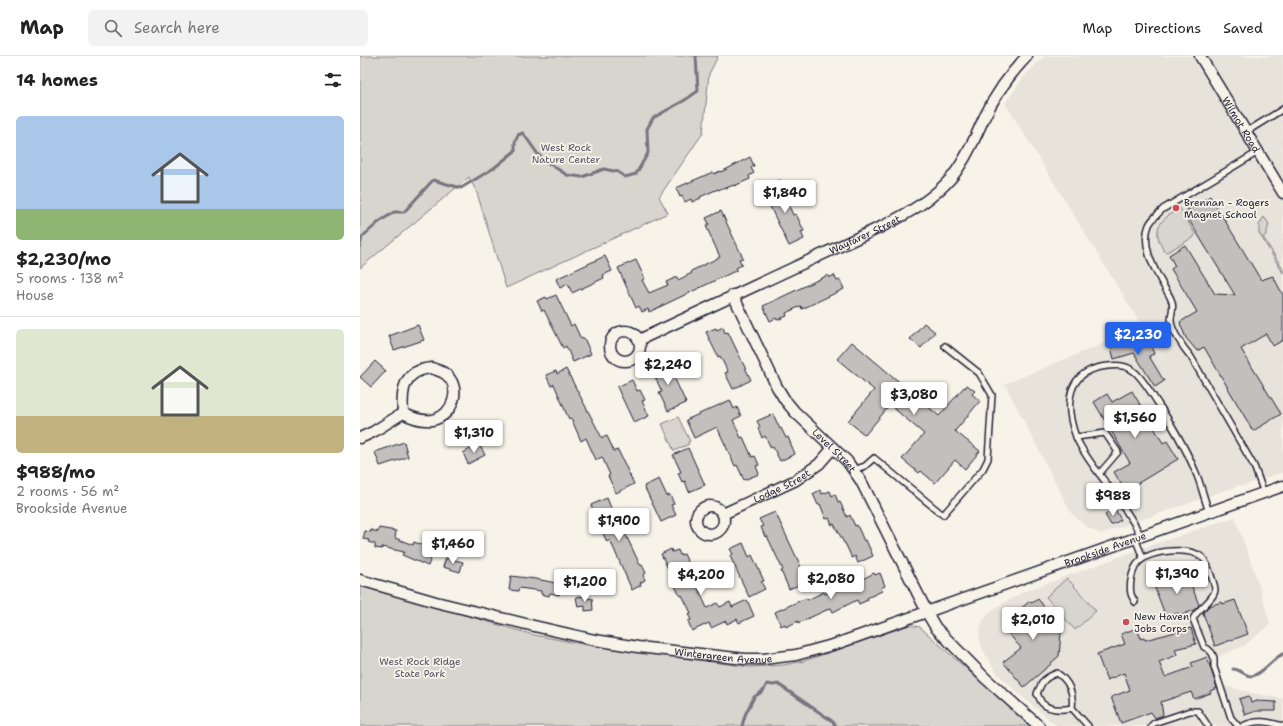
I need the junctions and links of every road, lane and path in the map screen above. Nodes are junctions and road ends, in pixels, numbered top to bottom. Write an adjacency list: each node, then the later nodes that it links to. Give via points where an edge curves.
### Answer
1 (1027, 56): 7 (street, Wayfarer Street, via 1003,84 960,166 924,203 883,226)
2 (1200, 56): 4 (street, Wilmot Road)
3 (1283, 109): 4 (lane)
4 (1246, 132): 5 (street, Wilmot Road)
5 (1258, 152): 6 (street, Wilmot Road); 17 (lane, via 1163,209 1149,226 1147,236 1148,255 1171,300 1174,331 1254,466)
6 (1283, 193)
7 (733, 296): 8 (street, Wayfarer Street); 13 (street, Level Street, via 785,400)
8 (639, 340)
9 (945, 346): 14 (lane, via 979,373 992,395 988,459 983,469 943,515 874,458 865,466)
10 (403, 413): 10 (street, via 424,420 434,420 444,415 454,400 455,389 450,379 444,372 432,368 423,369 411,376 403,394); 12 (street)
11 (1076, 437): 15 (lane); 15 (lane, via 1105,433 1118,452); 18 (lane, via 1069,400 1077,379 1087,371 1105,367 1130,368 1146,385 1173,427 1193,466)
12 (360, 438)
13 (834, 448): 14 (street, Level Street); 19 (street, Lodge Street, via 819,464 796,480)
14 (853, 470): 24 (street, Level Street, via 861,481)
15 (1099, 474): 20 (lane, via 1122,504)
16 (1283, 486): 17 (street, Brookside Avenue)
17 (1264, 492): 18 (street, Brookside Avenue)
18 (1209, 512): 20 (street, Brookside Avenue)
19 (723, 514)
20 (1138, 537): 21 (lane); 24 (street, Brookside Avenue)
21 (1144, 558): 23 (lane, via 1134,568 1131,594); 30 (lane, via 1184,550 1196,553 1206,563 1215,589 1212,597 1193,619 1204,647 1212,653 1214,667 1231,718)
22 (360, 580): 24 (street, Wintergreen Avenue, via 436,602 595,640 745,659 780,658 814,651)
23 (1135, 602)
24 (927, 612): 26 (street, via 936,628 948,641)
25 (1072, 708): 25 (lane, via 1070,689 1063,677 1057,673 1041,683 1037,694 1042,703 1054,709); 27 (lane)
26 (1039, 726)
27 (1088, 726)
28 (1151, 726): 29 (lane, via 1190,711 1198,711)
29 (1208, 726)
30 (1238, 726)
31 (1243, 726): 32 (lane, via 1252,722 1269,722)
32 (1283, 726)

